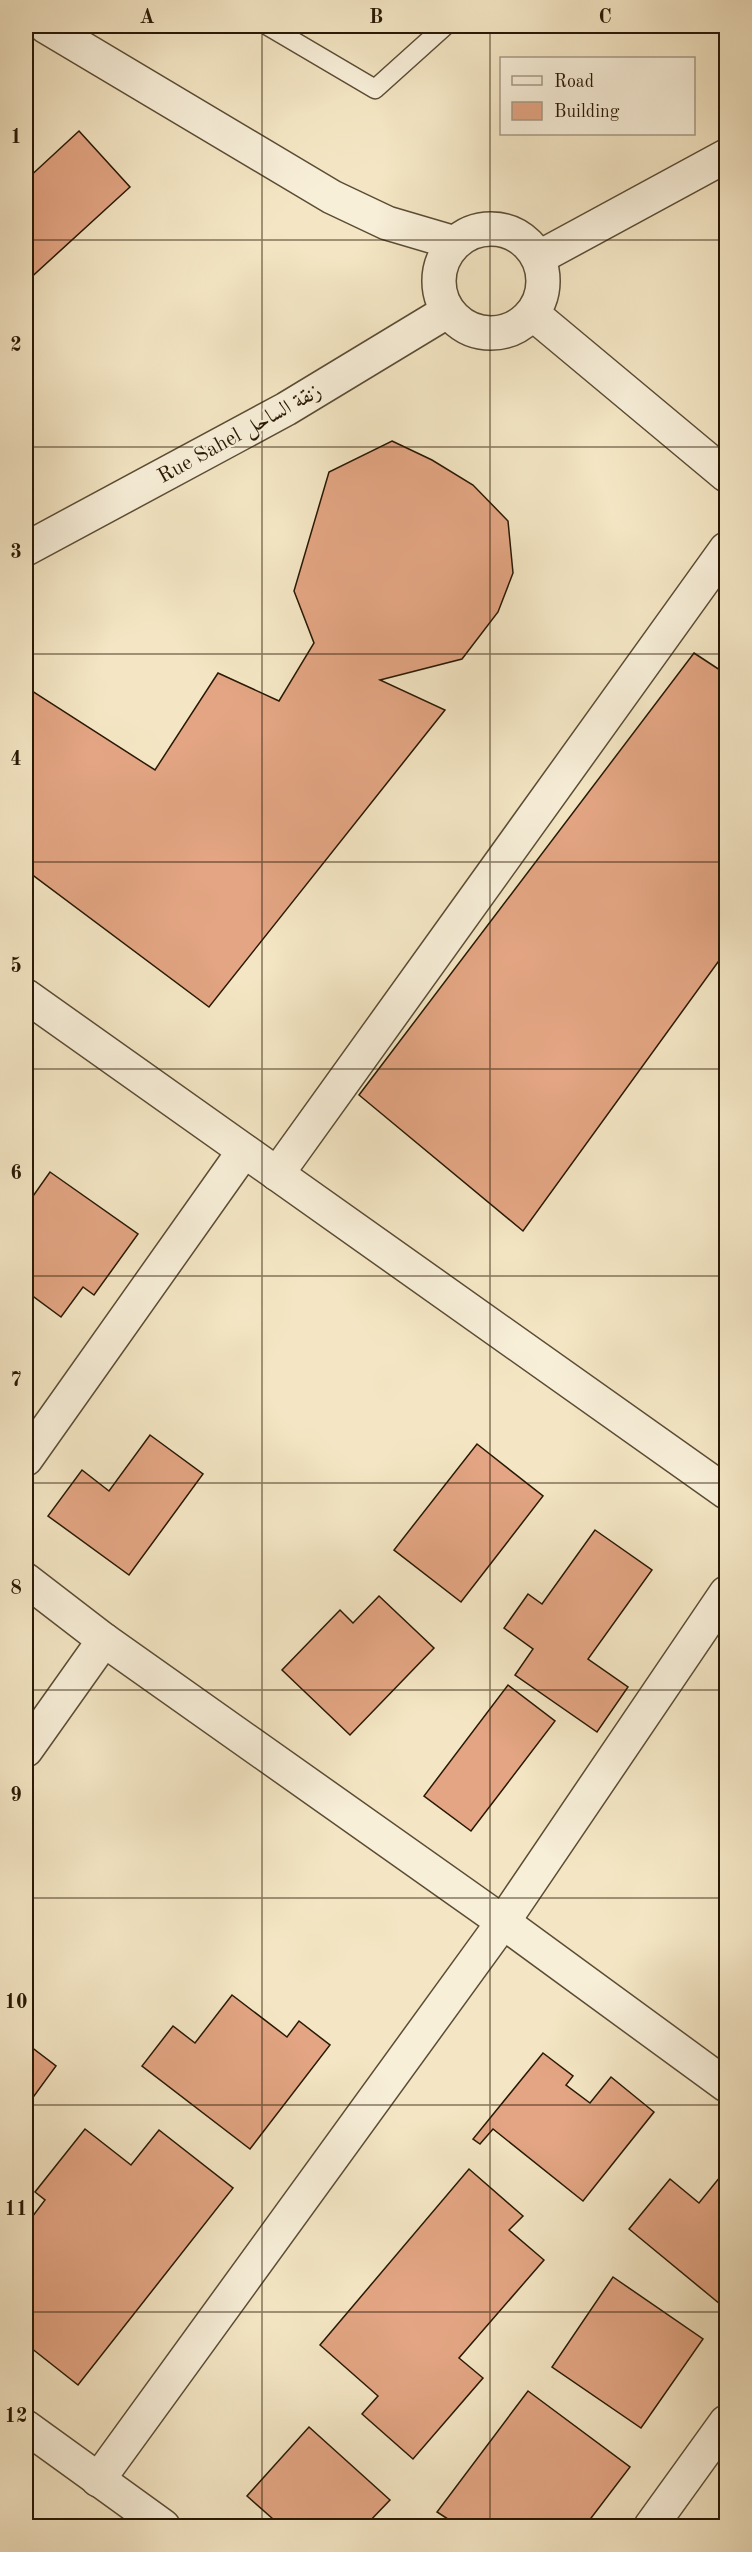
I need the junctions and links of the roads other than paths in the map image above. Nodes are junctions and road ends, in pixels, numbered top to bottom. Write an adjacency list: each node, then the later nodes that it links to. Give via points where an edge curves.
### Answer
1 (45, 26): 5 (street, via 332,198 387,223)
2 (268, 26): 3 (lane, via 375,89)
3 (445, 26)
4 (726, 156): 6 (street)
5 (455, 243): 6 (street, via 485,230 501,230 530,245); 7 (street, via 446,257 439,284)
6 (538, 258): 8 (street, via 543,291)
7 (448, 311): 8 (street, via 477,331 495,333 512,329); 10 (street, Rue Sahel زنقة الساحل, via 286,409)
8 (532, 314): 9 (street)
9 (726, 475)
10 (26, 549)
11 (726, 549): 14 (street)
12 (26, 996): 13 (street)
13 (244, 1151): 14 (street); 15 (street)
14 (278, 1174): 16 (street)
15 (26, 1459)
16 (726, 1492)
17 (26, 1580): 19 (street)
18 (726, 1593): 21 (street)
19 (104, 1640): 20 (street); 21 (street)
20 (26, 1750)
21 (502, 1922): 22 (street); 25 (street)
22 (726, 2085)
23 (726, 2422): 27 (street)
24 (26, 2427): 25 (street)
25 (99, 2480): 26 (street)
26 (163, 2526)
27 (651, 2526)

